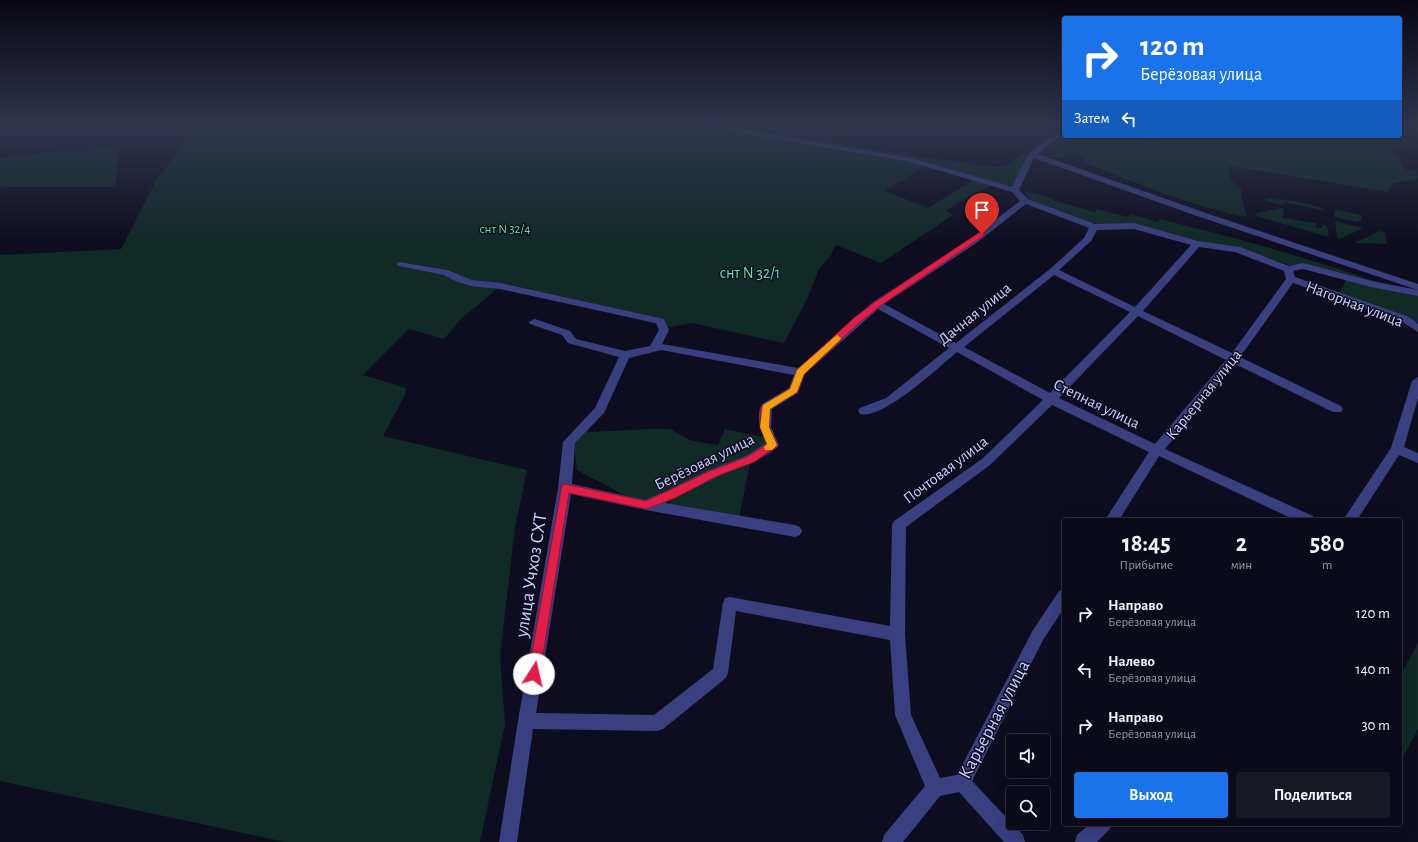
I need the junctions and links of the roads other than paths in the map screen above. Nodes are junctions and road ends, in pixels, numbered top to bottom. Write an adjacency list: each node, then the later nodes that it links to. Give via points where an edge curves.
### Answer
1 (926, 164): 4 (street)
2 (1027, 164): 4 (street)
3 (1058, 164): 11 (street)
4 (1015, 190): 5 (street)
5 (1025, 201): 6 (street); 13 (street, Берёзовая улица, via 972,242)
6 (1094, 227): 7 (street, Нагорная улица, via 1134,226); 9 (street, Дачная улица, via 1088,239)
7 (1197, 244): 10 (street, Нагорная улица, via 1237,249); 14 (street, Почтовая улица)
8 (402, 264): 18 (street, via 447,273 458,280 471,283 500,286 660,321 664,330)
9 (1053, 271): 14 (street); 17 (street, Дачная улица)
10 (1290, 274): 12 (street, via 1303,266); 16 (street, Нагорная улица, via 1405,319); 20 (street, Карьерная улица)
11 (1418, 287)
12 (1418, 293)
13 (877, 304): 17 (street, Степная улица); 21 (street, Берёзовая улица)
14 (1138, 310): 20 (street); 23 (street, Почтовая улица)
15 (534, 322): 19 (street, via 566,334 572,341)
16 (1418, 329)
17 (956, 348): 23 (street, Степная улица); 25 (street, Дачная улица, via 890,401)
18 (654, 349): 19 (street); 21 (street, via 661,347)
19 (625, 355): 29 (street, улица Учхоз СХТ, via 600,410 569,442)
20 (1234, 358): 24 (street); 27 (street, Карьерная улица)
21 (800, 372): 30 (street, Берёзовая улица, via 794,390 766,407 765,427 773,445 750,459 714,473)
22 (1418, 381): 26 (street)
23 (1051, 399): 27 (street, Степная улица); 36 (street, Почтовая улица, via 986,462 899,525)
24 (1338, 409)
25 (864, 411)
26 (1397, 449): 28 (street); 33 (street)
27 (1157, 450): 31 (street, Карьерная улица); 32 (street, Степная улица)
28 (1418, 458)
29 (565, 488): 30 (street, Берёзовая улица); 37 (street, улица Учхоз СХТ)
30 (646, 506): 34 (street)
31 (1113, 518)
32 (1304, 518)
33 (1351, 518)
34 (795, 531)
35 (1062, 598): 38 (street, Карьерная улица, via 1038,635)
36 (897, 634): 37 (street, via 730,603 720,672 657,723); 39 (street, Почтовая улица, via 903,715)
37 (526, 721): 41 (street, улица Учхоз СХТ)
38 (962, 783): 39 (street, Карьерная улица); 43 (street)
39 (935, 788): 42 (street, Карьерная улица)
40 (1101, 826): 44 (street)
41 (508, 842)
42 (891, 842)
43 (1016, 842)
44 (1084, 842)

